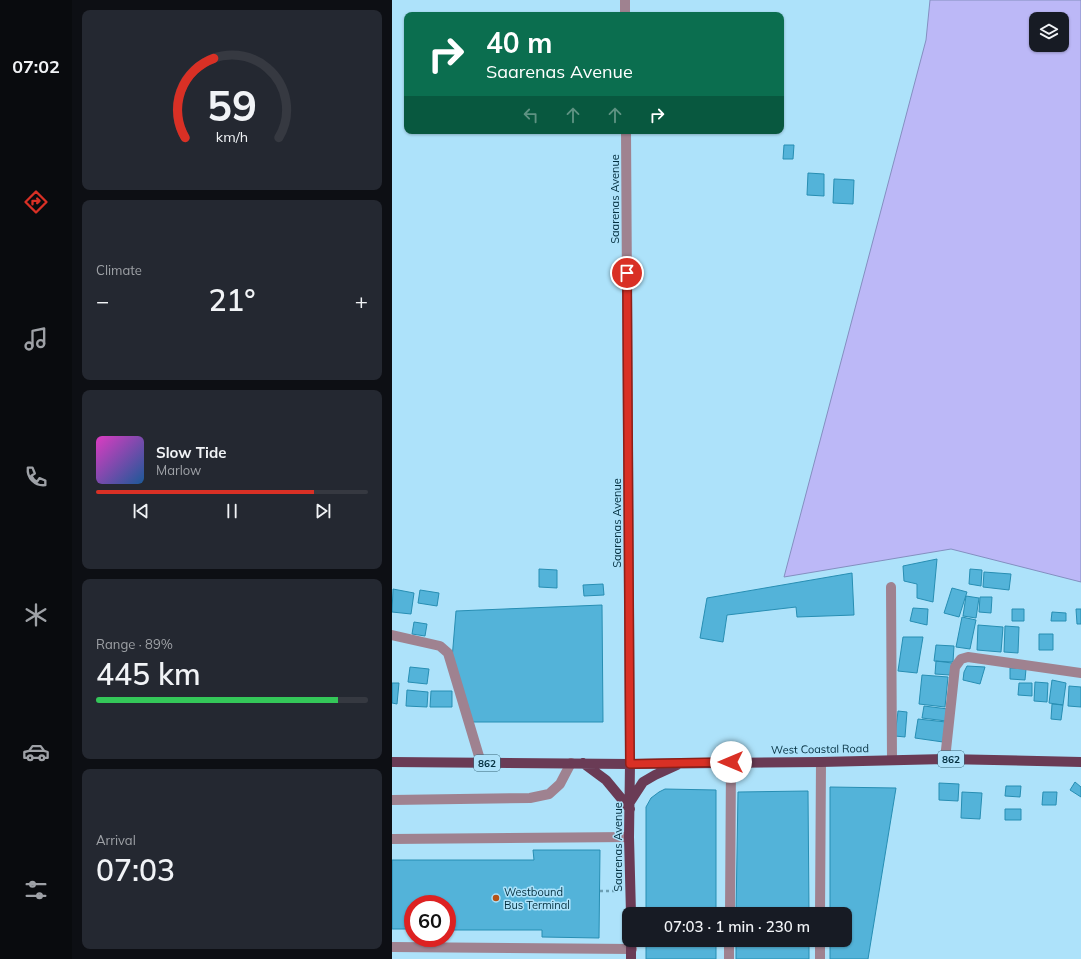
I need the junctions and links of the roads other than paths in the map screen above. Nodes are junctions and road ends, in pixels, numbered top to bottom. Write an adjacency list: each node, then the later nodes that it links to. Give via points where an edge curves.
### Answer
1 (625, 0): 2 (street)
2 (625, 12)
3 (626, 134): 17 (street, Saarenas Avenue)
4 (891, 587): 8 (street)
5 (392, 635): 13 (street, via 440,646 448,654)
6 (1081, 674): 7 (street, via 968,657 961,659 955,667)
7 (945, 759): 8 (main road, West Coastal Road / 862); 12 (main road, West Coastal Road / 862)
8 (892, 760): 11 (main road, West Coastal Road / 862)
9 (392, 762): 13 (main road, West Coastal Road / 862)
10 (731, 762): 11 (main road, West Coastal Road / 862); 16 (main road, West Coastal Road / 862); 23 (street)
11 (821, 762): 24 (street)
12 (1081, 762)
13 (481, 763): 14 (main road, West Coastal Road / 862)
14 (571, 763): 15 (main road, West Coastal Road / 862); 18 (street, via 560,784 549,794 530,798)
15 (583, 763): 17 (main road, West Coastal Road / 862); 19 (main road, via 606,780)
16 (681, 763): 17 (main road, West Coastal Road / 862); 19 (main road, via 643,782)
17 (630, 764): 19 (main road, Saarenas Avenue)
18 (392, 800)
19 (630, 806): 20 (main road, Saarenas Avenue)
20 (629, 837): 21 (street); 22 (main road, Saarenas Avenue)
21 (392, 838)
22 (631, 907)
23 (730, 907)
24 (820, 907)
25 (392, 947): 28 (street)
26 (729, 947): 29 (street)
27 (820, 947): 30 (street)
28 (631, 949)
29 (729, 959)
30 (820, 959)

